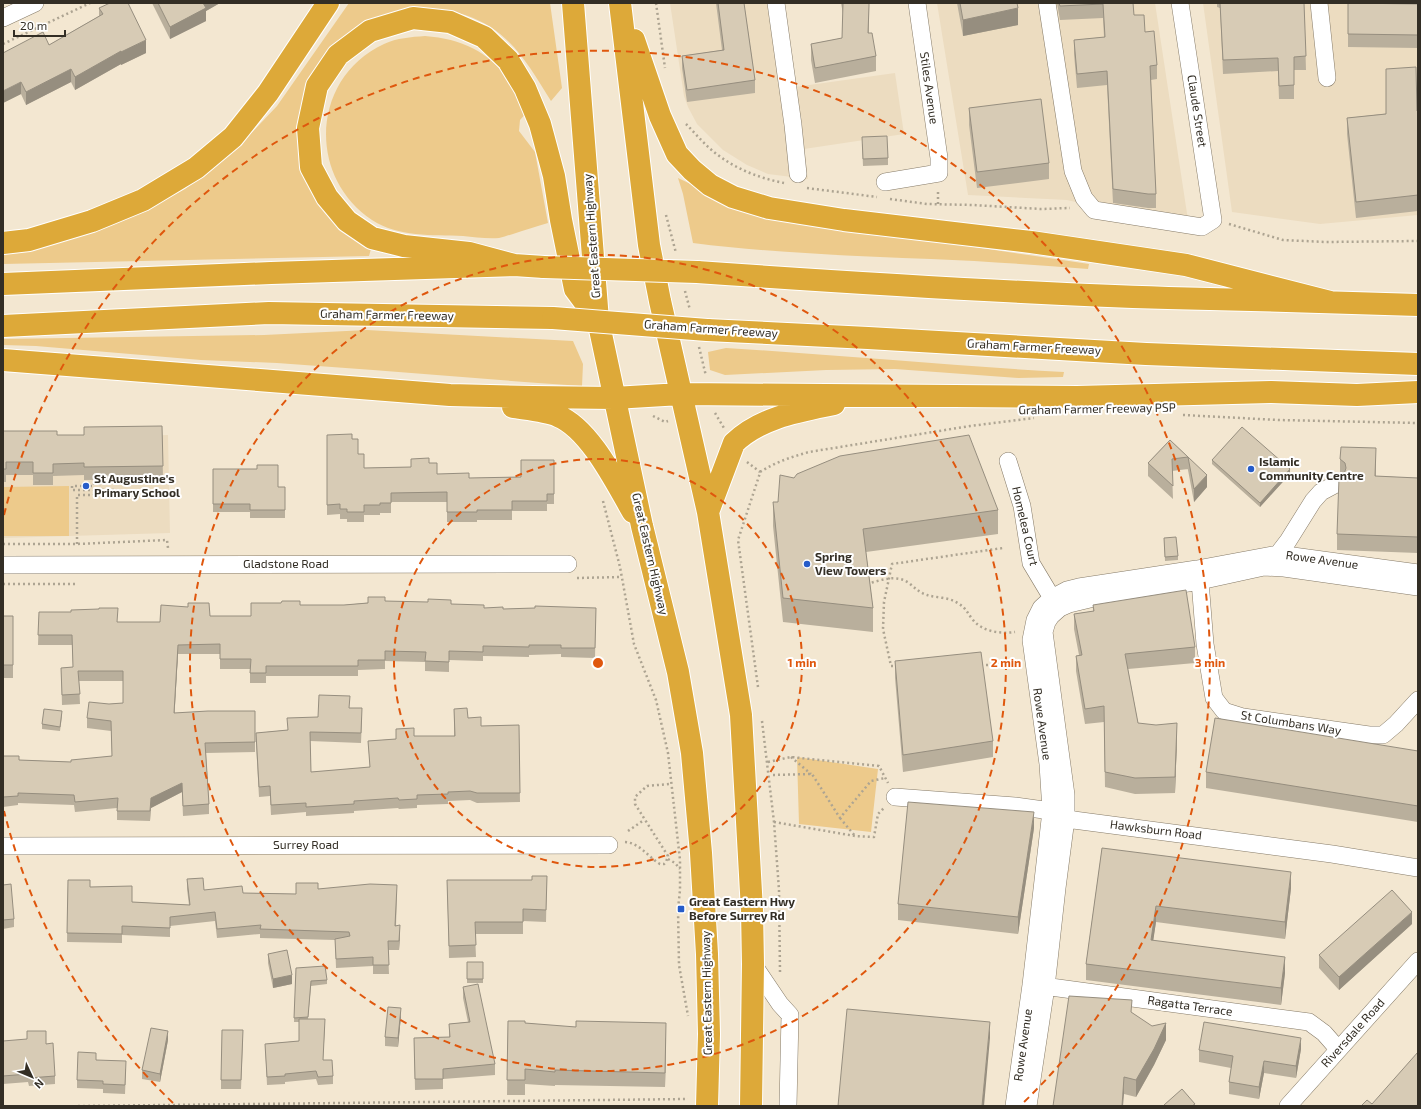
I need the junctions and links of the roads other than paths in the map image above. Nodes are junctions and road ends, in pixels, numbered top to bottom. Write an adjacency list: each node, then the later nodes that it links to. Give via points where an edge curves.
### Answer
1 (35, 3): 10 (street)
2 (328, 3): 14 (highway, via 264,99 232,137 196,168 143,200 92,220 28,240)
3 (573, 3): 19 (highway, Great Eastern Highway)
4 (621, 3): 17 (highway, via 660,116 677,154 710,185 733,197 769,208 844,220 1031,242 1186,265); 24 (highway, via 649,245)
5 (776, 3): 12 (street)
6 (918, 3): 13 (street, Stiles Avenue, via 939,173)
7 (1047, 3): 8 (street, Claude Street, via 1073,171 1084,198 1094,210 1202,227 1213,220)
8 (1180, 3)
9 (1319, 3): 11 (street)
10 (3, 18)
11 (1327, 78)
12 (798, 174)
13 (885, 182)
14 (3, 243)
15 (514, 265): 16 (highway); 17 (highway, bridge, via 691,280 834,282 1167,298); 19 (highway, via 469,253 404,246 372,238 347,221 326,197 311,167 308,128 317,86 338,55 370,31 414,18 450,22 484,37 508,60 525,88 540,124 554,176 575,289)
16 (3, 284)
17 (1330, 302): 18 (highway)
18 (1418, 305)
19 (598, 320): 27 (highway, Great Eastern Highway)
20 (3, 326): 22 (highway, Graham Farmer Freeway, bridge, via 269,313 554,318 702,336 883,339 1146,354)
21 (3, 360): 25 (highway)
22 (1418, 364)
23 (1418, 392): 26 (highway, via 1357,395 1271,392 1077,397)
24 (681, 394): 26 (highway); 27 (highway); 30 (highway)
25 (450, 395): 27 (highway); 31 (highway, via 558,416 577,428 596,452)
26 (881, 395): 30 (highway, via 790,413 754,428 734,442)
27 (614, 398): 31 (highway, Great Eastern Highway)
28 (1008, 461): 38 (street, Homelea Court, via 1022,506 1031,563)
29 (1336, 484): 32 (street, via 1321,492 1313,501)
30 (708, 512): 46 (highway, via 741,715)
31 (642, 526): 49 (highway, Great Eastern Highway, via 678,672 692,753 701,853 709,1034)
32 (1278, 554): 35 (street, Rowe Avenue); 36 (street, Rowe Avenue)
33 (3, 564): 34 (street, Gladstone Road)
34 (568, 564)
35 (1418, 573)
36 (1198, 575): 37 (street, Rowe Avenue, via 1264,567 1284,568); 38 (street, Rowe Avenue, via 1079,587 1067,590); 39 (street, St Columbans Way, via 1204,644 1214,698 1224,711 1243,718 1383,735)
37 (1418, 587)
38 (1056, 603): 41 (street, Rowe Avenue, via 1044,632 1066,795)
39 (1418, 700)
40 (895, 797): 41 (street, Hawksburn Road, via 1015,806)
41 (1059, 815): 44 (street, Hawksburn Road); 47 (street, Rowe Avenue, via 1057,888)
42 (609, 845): 43 (street, Surrey Road)
43 (3, 846)
44 (1418, 868)
45 (1418, 961): 48 (street, Riversdale Road)
46 (753, 964): 50 (highway); 51 (street, via 790,1015)
47 (1039, 986): 48 (street, Ragatta Terrace, via 1309,1022); 52 (street, Rowe Avenue); 53 (street, Rowe Avenue)
48 (1338, 1050): 54 (street, Riversdale Road)
49 (698, 1103)
50 (751, 1106)
51 (788, 1106)
52 (1014, 1106)
53 (1028, 1106)
54 (1288, 1106)

